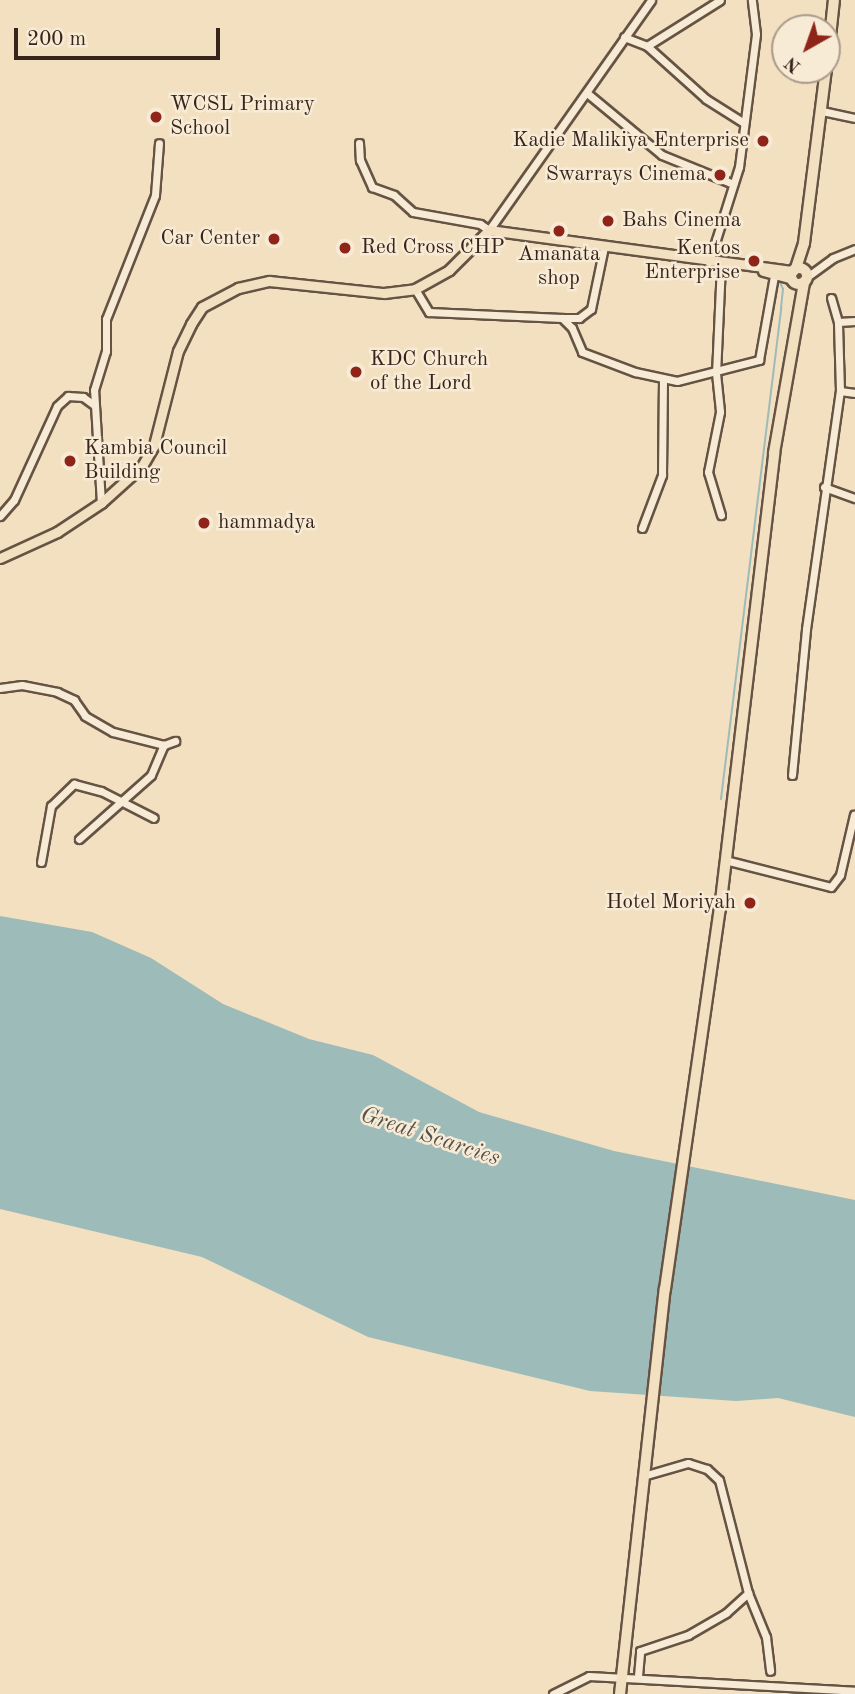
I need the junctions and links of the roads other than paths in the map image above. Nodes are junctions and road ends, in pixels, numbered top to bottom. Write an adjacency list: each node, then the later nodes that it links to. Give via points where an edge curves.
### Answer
1 (651, 0): 4 (street)
2 (720, 0): 5 (street)
3 (752, 0): 10 (street, via 756,34)
4 (624, 37): 5 (street); 7 (street)
5 (647, 46): 10 (street, via 706,99)
6 (825, 84): 8 (highway)
7 (587, 93): 13 (street, via 662,155); 14 (street)
8 (822, 111): 9 (street); 21 (highway)
9 (855, 118)
10 (744, 123): 13 (street)
11 (159, 143): 31 (street, via 155,195 106,319 106,351 97,373)
12 (359, 143): 14 (street, via 360,160 372,187 394,195 413,212 480,224)
13 (733, 184): 17 (street)
14 (489, 230): 15 (main road); 22 (main road, via 449,270)
15 (604, 247): 17 (main road); 24 (street, via 591,309 579,318)
16 (855, 249): 21 (street)
17 (709, 262): 18 (main road)
18 (720, 264): 19 (main road); 27 (street)
19 (762, 270): 20 (main road); 21 (main road)
20 (774, 276): 21 (main road); 27 (street, via 759,360)
21 (799, 276): 47 (highway)
22 (415, 289): 24 (street, via 429,312); 34 (main road, via 384,293 269,281 208,303 178,351 154,445 142,466)
23 (831, 298): 26 (street)
24 (562, 318): 28 (street, via 572,328 582,352)
25 (855, 321): 26 (street)
26 (838, 322): 29 (street)
27 (716, 373): 28 (street, via 700,379); 35 (street, via 720,412 708,472)
28 (663, 379): 37 (street, via 662,475)
29 (840, 391): 30 (street); 32 (street)
30 (855, 393)
31 (94, 405): 34 (street); 36 (street, via 83,397 68,396 57,406 14,500)
32 (824, 487): 33 (street); 42 (street)
33 (855, 498)
34 (101, 503): 38 (main road, via 57,533)
35 (721, 515)
36 (0, 516)
37 (642, 528)
38 (0, 558)
39 (0, 688): 41 (street, via 22,685 57,692 113,732)
40 (175, 741): 41 (street)
41 (164, 745): 43 (street, via 151,775)
42 (792, 775)
43 (117, 801): 45 (street); 46 (street); 48 (street, via 88,786 66,788 51,806)
44 (854, 815): 47 (street, via 840,875 831,887)
45 (153, 818)
46 (79, 839)
47 (725, 860): 49 (highway)
48 (41, 862)
49 (641, 1476): 50 (street, via 688,1463 707,1468 719,1480); 53 (highway)
50 (748, 1593): 51 (street, via 766,1637); 52 (street, via 708,1625 640,1651)
51 (770, 1671)
52 (638, 1676): 53 (street); 54 (street)
53 (621, 1680): 55 (street, via 589,1676); 56 (highway)
54 (855, 1691)
55 (553, 1694)
56 (620, 1694)

